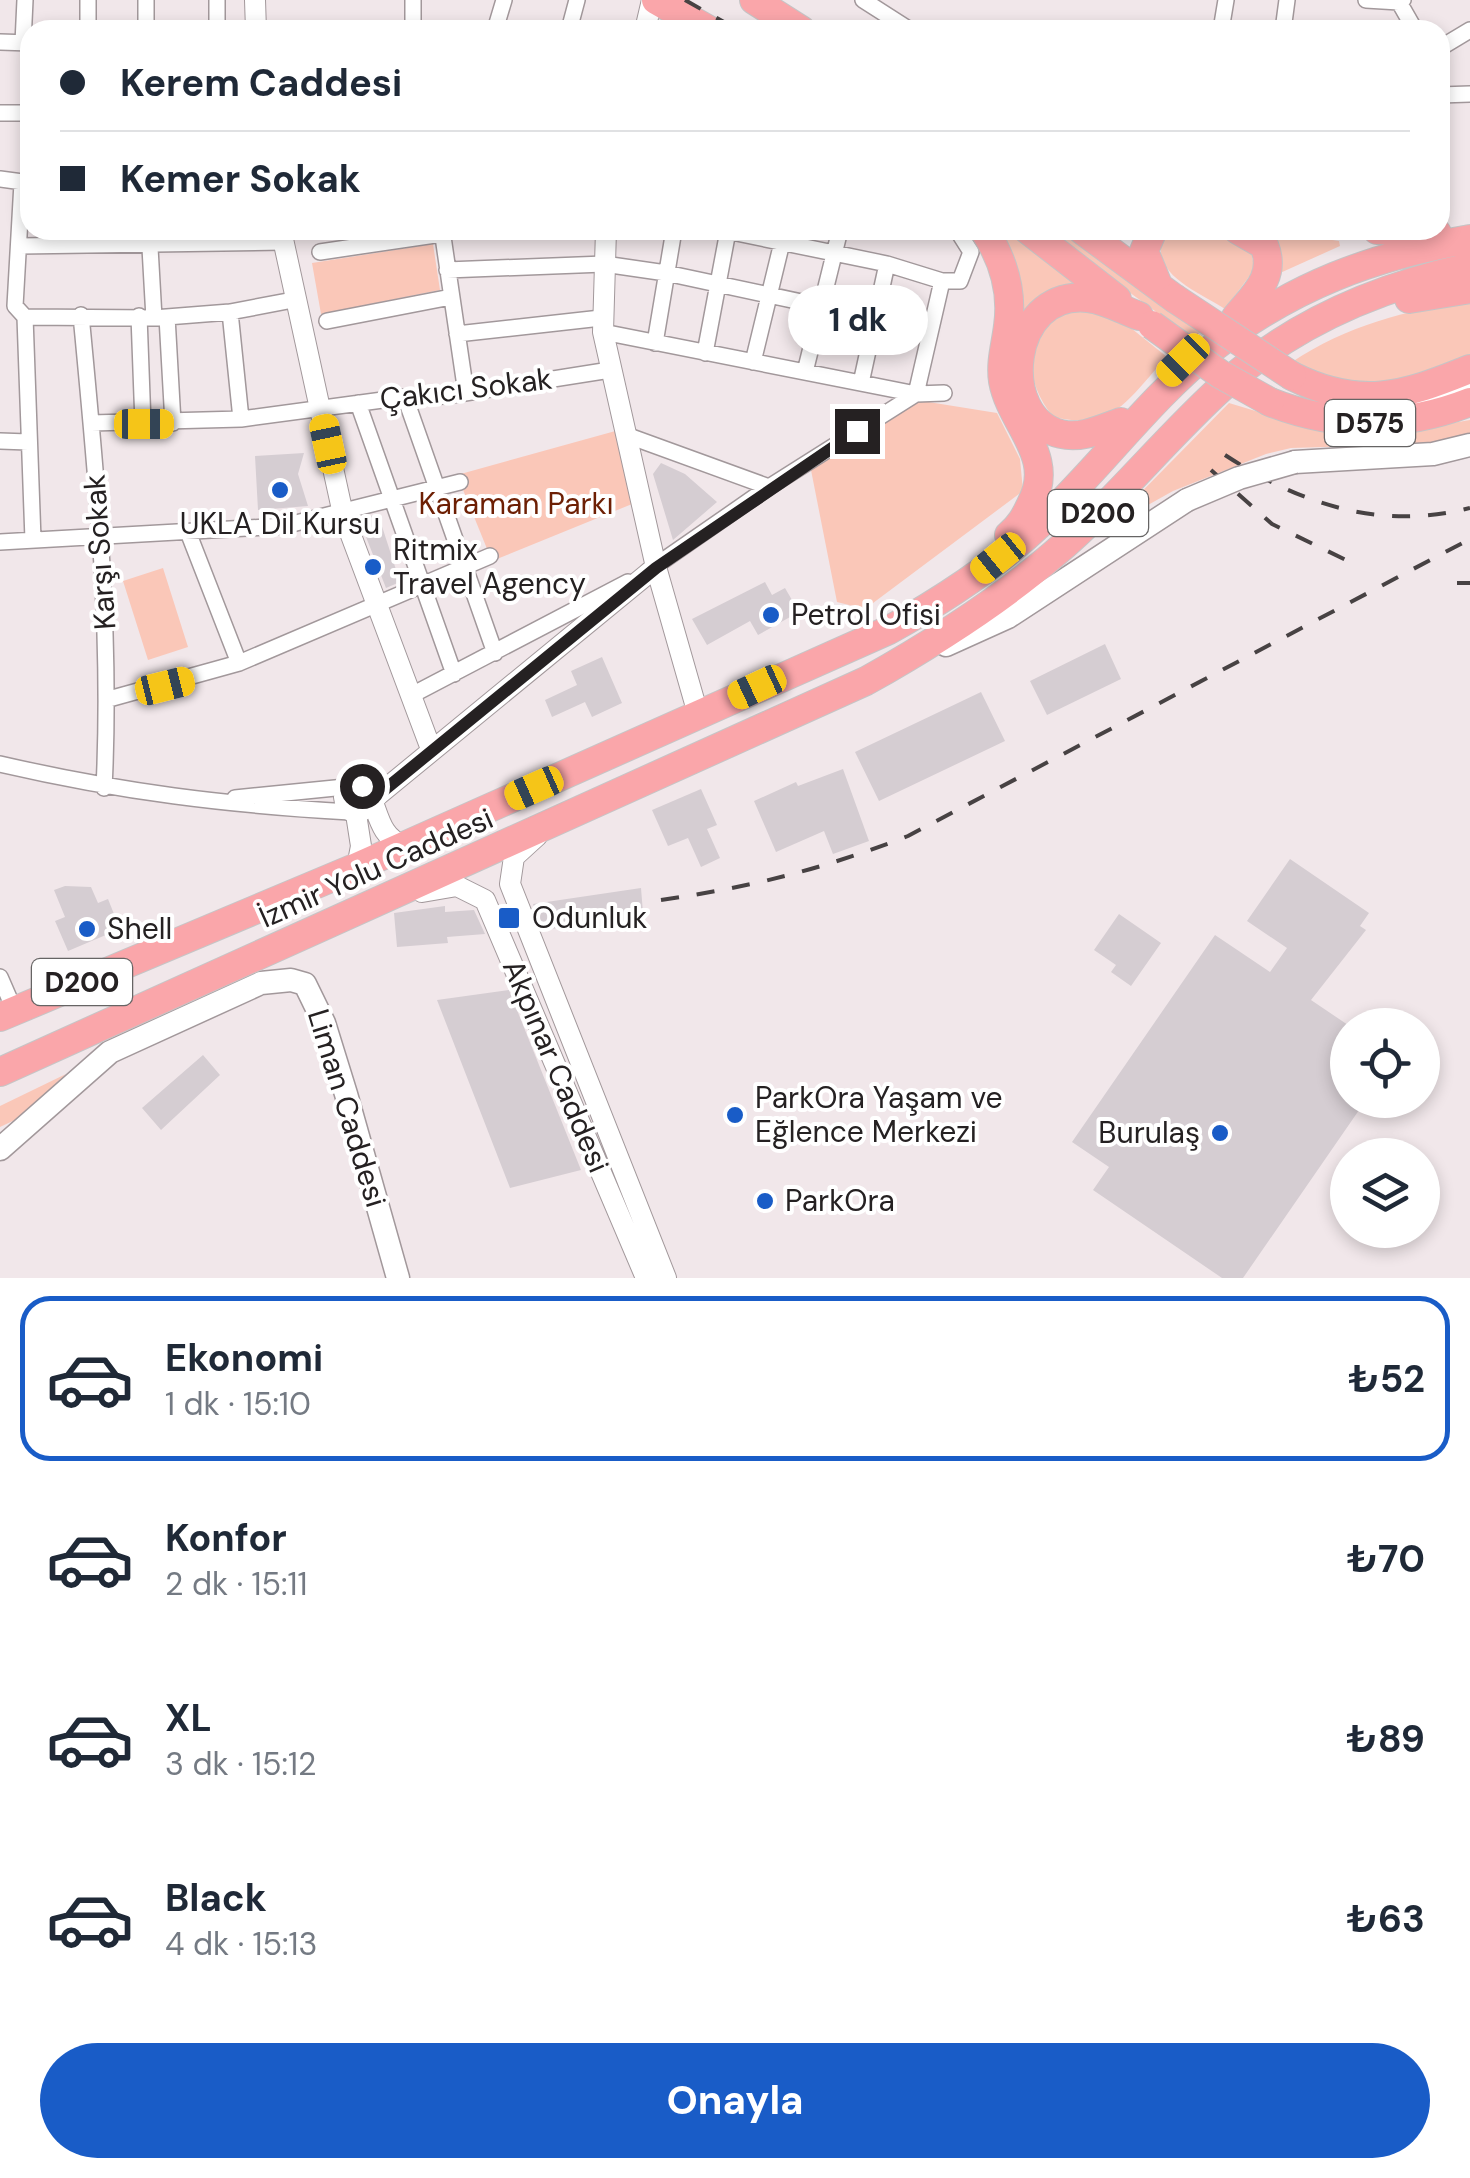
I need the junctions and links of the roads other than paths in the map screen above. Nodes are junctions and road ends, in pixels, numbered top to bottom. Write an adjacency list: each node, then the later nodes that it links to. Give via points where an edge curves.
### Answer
1 (654, 0): 6 (highway)
2 (754, 0): 7 (highway)
3 (862, 0): 8 (street)
4 (1366, 0): 5 (street)
5 (1401, 1)
6 (691, 20)
7 (785, 20)
8 (894, 20)
9 (1470, 239): 97 (highway, İzmir Yolu Caddesi / D200, via 1368,262 1254,318 1172,386 1042,523)
10 (21, 240): 29 (street)
11 (117, 240): 29 (street)
12 (149, 240): 47 (street)
13 (283, 240): 43 (street)
14 (393, 240): 30 (street)
15 (443, 240): 35 (street)
16 (605, 240): 32 (street)
17 (672, 240): 36 (street)
18 (724, 240): 38 (street)
19 (783, 240): 41 (street)
20 (796, 240): 31 (street)
21 (837, 240): 31 (street)
22 (963, 240): 37 (street, via 971,252)
23 (988, 240): 87 (highway, via 1008,284 1003,380 1037,454 1039,483)
24 (1041, 240): 51 (highway, D575)
25 (1096, 240): 40 (highway)
26 (1149, 240): 40 (highway, via 1144,251)
27 (1255, 240): 48 (highway, via 1270,263 1264,284)
28 (1380, 240): 48 (highway)
29 (20, 246): 49 (street, via 14,306)
30 (320, 252)
31 (834, 253): 33 (street); 44 (street)
32 (604, 264): 35 (street); 36 (street); 53 (street)
33 (888, 264): 37 (street); 50 (street)
34 (1470, 267): 56 (highway, İzmir Yolu Caddesi / D200, via 1367,296)
35 (447, 270): 42 (street)
36 (666, 274): 38 (street); 55 (street)
37 (951, 281): 66 (street)
38 (718, 285): 41 (street); 57 (street)
39 (1470, 289): 56 (highway, via 1384,306)
40 (1166, 292): 71 (highway, bridge, via 1292,376)
41 (770, 296): 44 (street); 58 (street)
42 (451, 297): 52 (street); 54 (street)
43 (293, 300): 45 (street); 70 (street)
44 (821, 306): 50 (street); 61 (street)
45 (230, 312): 47 (street); 73 (street)
46 (81, 315): 47 (street); 49 (street); 75 (street, Karşı Sokak)
47 (154, 317): 76 (street); 77 (street)
48 (1236, 317): 74 (highway)
49 (25, 318): 80 (street)
50 (876, 318): 62 (street)
51 (1146, 321): 71 (highway, D575, bridge, via 1270,402 1320,418); 74 (highway, via 1086,298 1060,301 1038,317 1019,350 1026,400 1051,430 1083,435)
52 (327, 322)
53 (602, 325): 54 (street); 55 (street); 60 (street)
54 (457, 334): 65 (street)
55 (655, 343): 57 (street)
56 (1275, 345): 101 (highway, İzmir Yolu Caddesi / D200, via 1222,386 1054,554 933,643)
57 (705, 352): 58 (street)
58 (754, 362): 61 (street)
59 (1470, 369): 71 (highway)
60 (610, 370): 65 (street, Çakıcı Sokak); 78 (street)
61 (804, 372): 62 (street)
62 (862, 383): 66 (street)
63 (1470, 385): 71 (main road)
64 (944, 392): 66 (street)
65 (466, 393): 67 (street, Çakıcı Sokak)
66 (916, 394): 83 (street)
67 (405, 397): 68 (street, Çakıcı Sokak); 84 (street)
68 (358, 402): 70 (street, Çakıcı Sokak); 85 (street)
69 (1470, 402): 71 (highway, D575, via 1442,412)
70 (321, 408): 73 (street, Çakıcı Sokak); 86 (street)
71 (1373, 410): 72 (main road)
72 (1470, 416)
73 (241, 419): 76 (street, Çakıcı Sokak)
74 (1121, 422): 87 (highway)
75 (91, 423): 77 (street, Çakıcı Sokak); 89 (street, Karşı Sokak)
76 (174, 423): 77 (street, Çakıcı Sokak)
77 (144, 424)
78 (626, 436): 83 (street); 94 (street)
79 (0, 442): 80 (street)
80 (28, 442): 90 (street)
81 (1470, 445): 101 (main road, bridge, via 1433,454 1295,462 1239,478 1187,500 1008,617)
82 (460, 482): 84 (street)
83 (769, 487): 94 (street)
84 (436, 489): 85 (street); 93 (street)
85 (391, 501): 86 (street); 95 (street)
86 (343, 514): 88 (street, via 284,526); 96 (street)
87 (1020, 526): 97 (highway)
88 (188, 532): 89 (street); 99 (street)
89 (101, 536): 90 (street); 103 (street, Karşı Sokak)
90 (33, 540): 91 (street)
91 (0, 542)
92 (490, 556): 93 (street)
93 (464, 566): 95 (street); 98 (street)
94 (656, 568): 98 (street); 104 (street); 105 (street)
95 (420, 584): 96 (street); 100 (street)
96 (375, 604): 99 (street); 102 (street)
97 (910, 618): 104 (highway, İzmir Yolu Caddesi / D200)
98 (494, 653): 100 (street)
99 (238, 664): 103 (street)
100 (454, 674): 102 (street)
101 (866, 681): 110 (highway, İzmir Yolu Caddesi / D200)
102 (410, 696): 105 (street)
103 (109, 699): 107 (street, Karşı Sokak)
104 (698, 714): 111 (highway, İzmir Yolu Caddesi / D200)
105 (431, 749): 108 (street)
106 (0, 764): 107 (street)
107 (104, 788): 109 (street)
108 (361, 801): 109 (street); 109 (street); 111 (street, via 394,843); 112 (street)
109 (196, 802)
110 (554, 823): 113 (highway, İzmir Yolu Caddesi / D200); 121 (street, Akpınar Caddesi, via 514,857 510,884)
111 (404, 846): 112 (highway, İzmir Yolu Caddesi / D200)
112 (356, 866): 114 (highway, İzmir Yolu Caddesi / D200, via 164,948)
113 (381, 902): 115 (highway, İzmir Yolu Caddesi / D200); 120 (street, Akpınar Caddesi, via 457,886 485,900)
114 (2, 999)
115 (147, 1006): 116 (highway, İzmir Yolu Caddesi / D200); 117 (highway)
116 (0, 1072)
117 (0, 1088)
118 (0, 1149): 119 (main road, Liman Caddesi, via 110,1052 261,983 305,984 346,1094)
119 (398, 1278)
120 (646, 1278)
121 (666, 1278)

